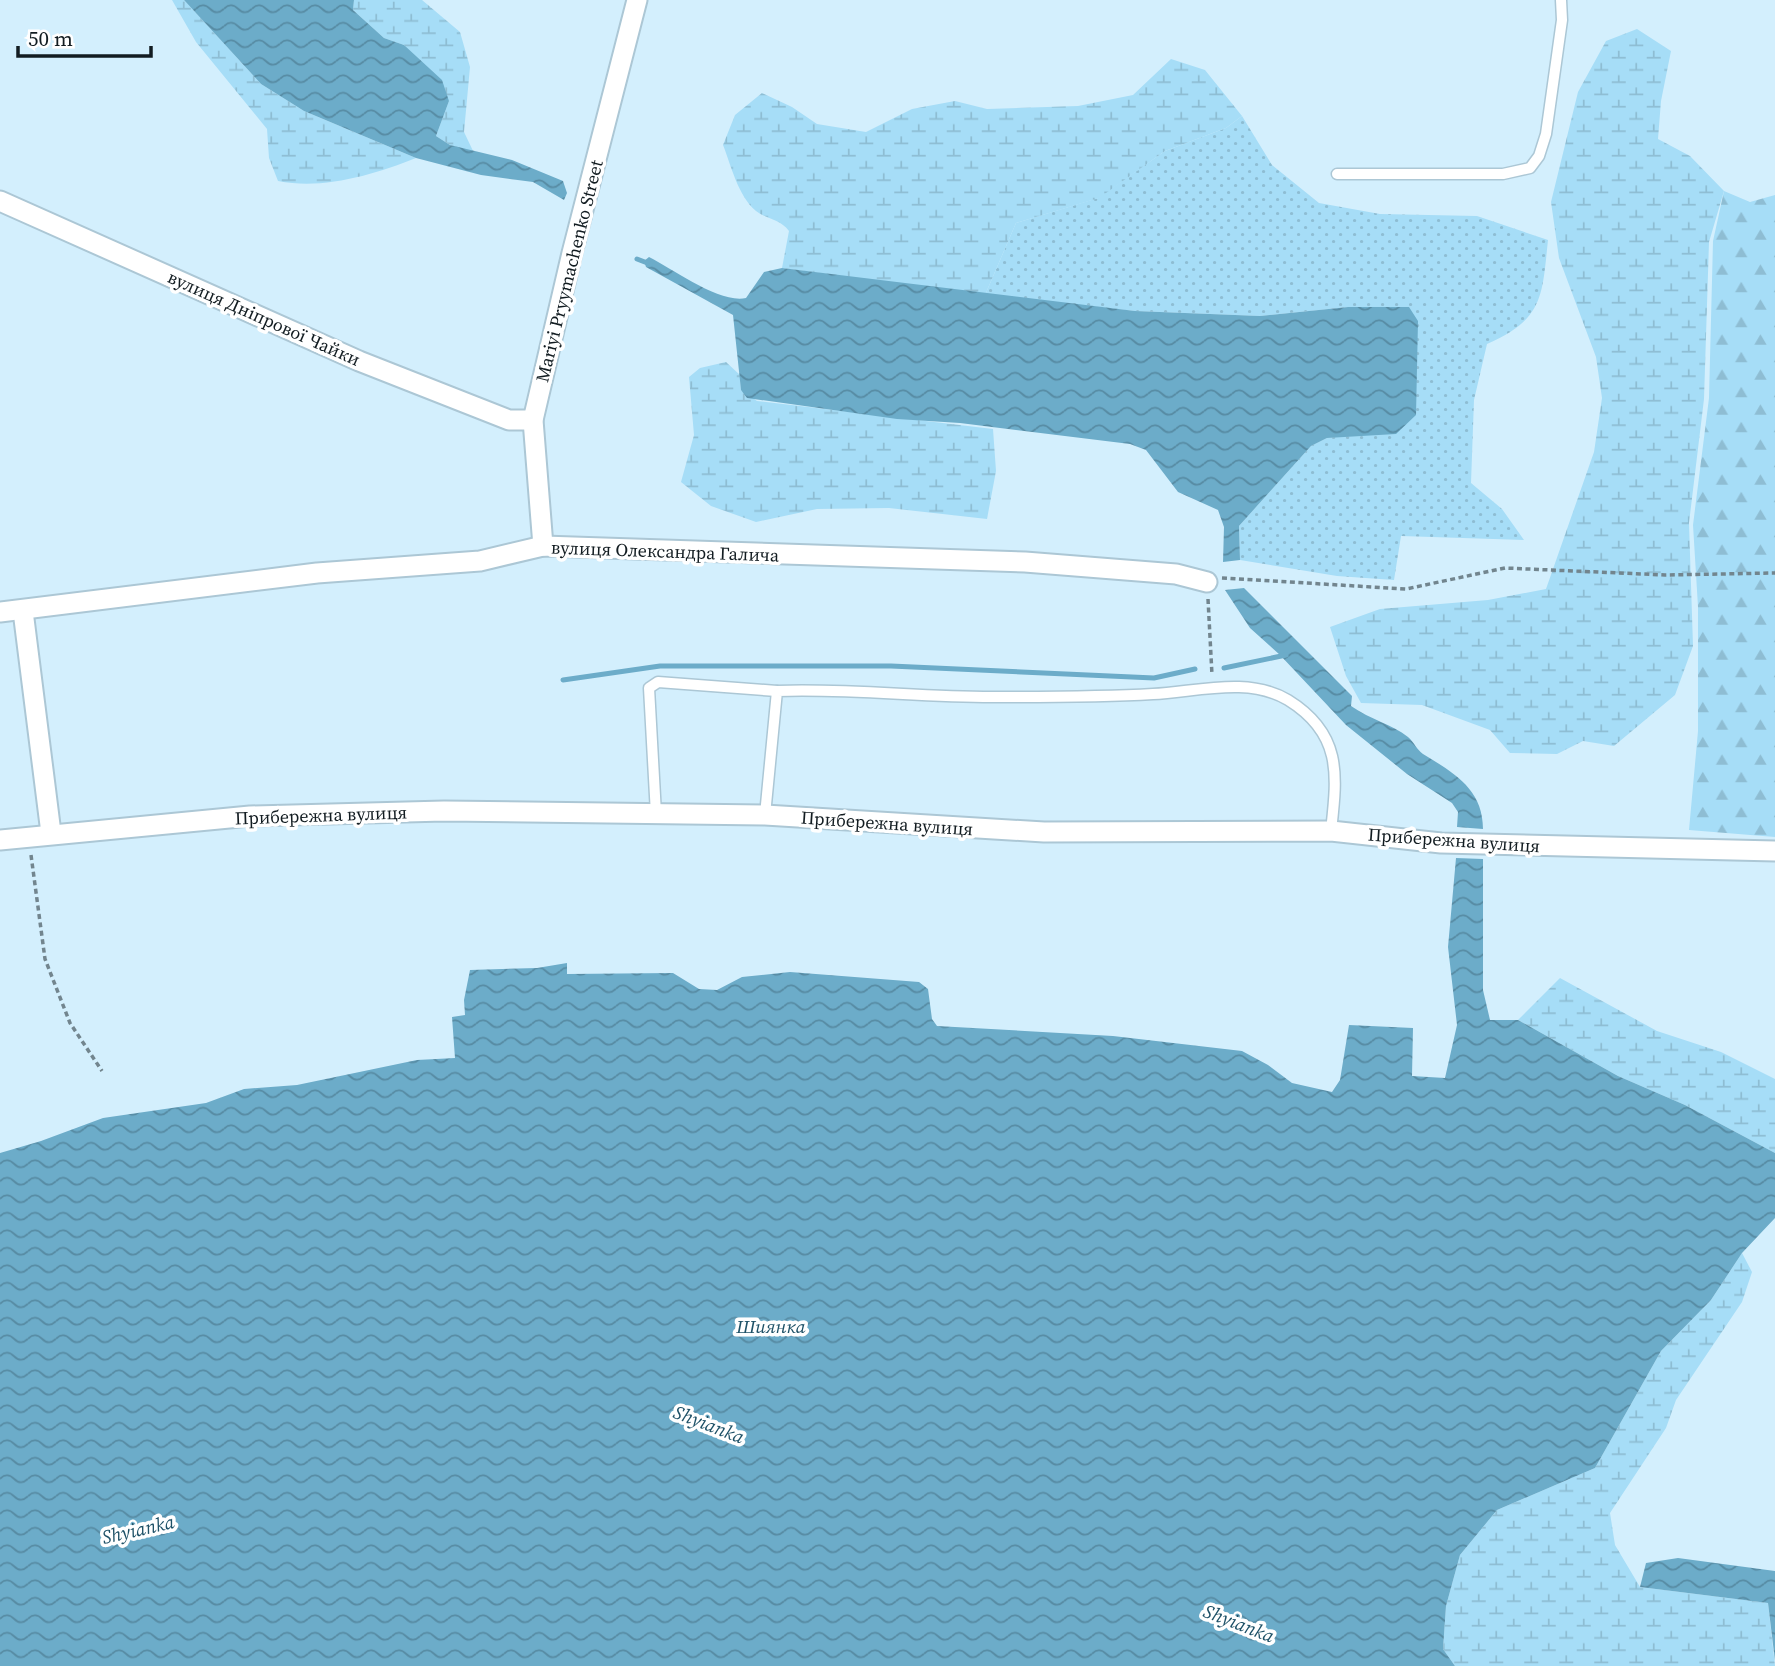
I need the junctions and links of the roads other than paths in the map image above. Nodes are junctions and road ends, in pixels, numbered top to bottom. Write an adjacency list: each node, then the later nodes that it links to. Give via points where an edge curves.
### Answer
1 (637, 0): 5 (street, Mariyi Pryymachenko Street)
2 (1561, 0): 3 (lane, via 1545,134 1530,168 1503,174)
3 (1337, 174)
4 (0, 201): 5 (street, вулиця Дніпрової Чайки, via 372,366 509,420)
5 (533, 421): 6 (street, Mariyi Pryymachenko Street)
6 (543, 546): 7 (street, вулиця Олександра Галича, via 1025,562 1176,574); 8 (street, вулиця Олександра Галича, via 480,561 317,573)
7 (1207, 582)
8 (23, 611): 9 (street, вулиця Олександра Галича); 14 (street)
9 (0, 612)
10 (777, 691): 11 (lane, via 658,682 649,688); 12 (lane); 13 (lane, via 996,697 1155,694 1213,688 1273,693 1301,710 1330,747 1337,768)
11 (656, 814): 12 (street, Прибережна вулиця); 14 (street, Прибережна вулиця, via 444,811 250,816)
12 (765, 815): 13 (street, Прибережна вулиця, via 1044,832)
13 (1331, 831): 16 (street, Прибережна вулиця, via 1441,843)
14 (51, 833): 15 (street, Прибережна вулиця)
15 (0, 840)
16 (1775, 851)

